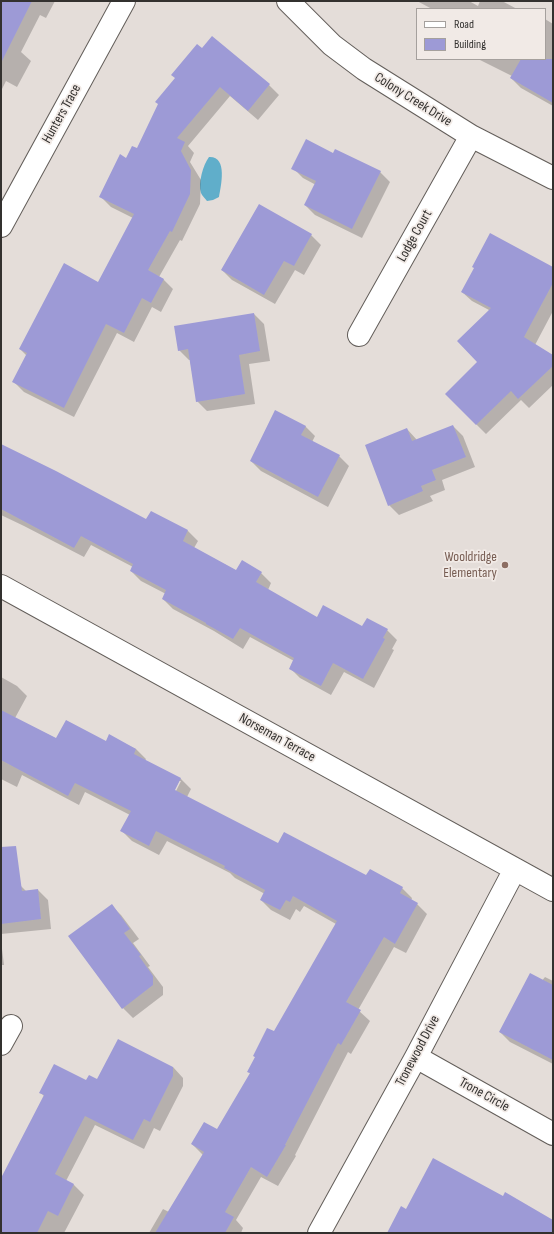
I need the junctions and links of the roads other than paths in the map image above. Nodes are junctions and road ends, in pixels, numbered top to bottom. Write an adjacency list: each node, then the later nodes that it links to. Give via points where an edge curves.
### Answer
1 (124, 1): 5 (street, Hunters Trace)
2 (288, 1): 3 (street, Colony Creek Drive, via 332,45 364,69)
3 (470, 136): 4 (street, Colony Creek Drive); 6 (street, Lodge Court)
4 (553, 178)
5 (1, 226)
6 (359, 335)
7 (1, 586): 8 (street, Norseman Terrace)
8 (515, 869): 9 (street, Norseman Terrace); 10 (street, Tronewood Drive)
9 (553, 890)
10 (416, 1057): 11 (street, Trone Circle); 12 (street, Tronewood Drive)
11 (553, 1134)
12 (319, 1233)

